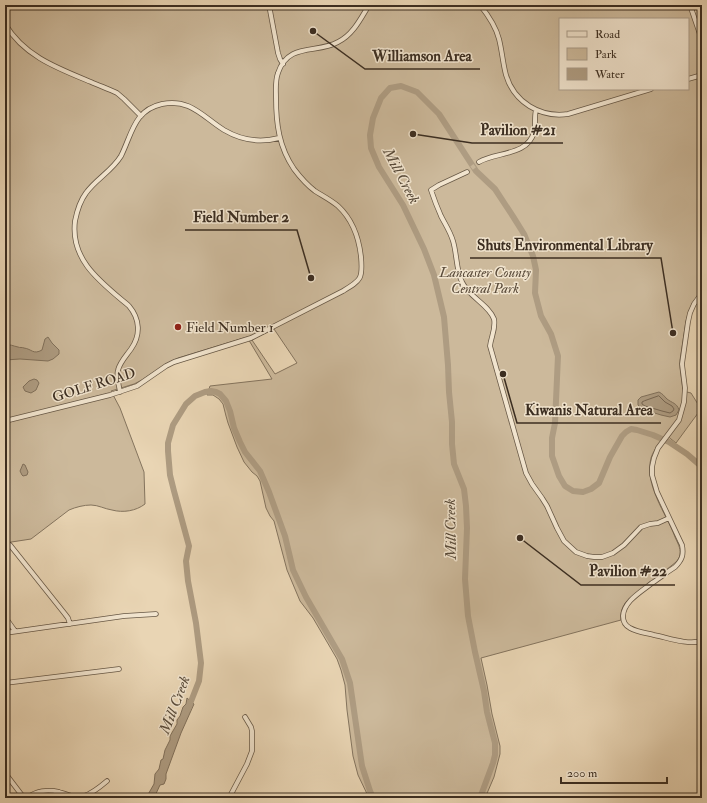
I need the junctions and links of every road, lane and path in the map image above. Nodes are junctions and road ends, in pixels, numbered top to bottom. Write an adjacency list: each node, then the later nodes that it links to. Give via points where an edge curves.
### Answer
1 (269, 5): 7 (street, via 278,53)
2 (369, 5): 7 (street, via 343,39 326,47 296,52)
3 (480, 5): 11 (street, via 497,33 510,86 524,103)
4 (690, 5): 6 (street)
5 (5, 24): 12 (street, via 20,44 31,53 56,67 117,93)
6 (702, 40)
7 (283, 64): 13 (street, GOLF ROAD, via 278,72 276,89)
8 (702, 75): 9 (street)
9 (689, 79)
10 (648, 90): 11 (street, via 568,114 556,115)
11 (536, 110): 14 (street, via 534,131 525,144 515,151)
12 (141, 116): 13 (street, via 157,105 178,103 192,107 235,136 257,141); 17 (street, via 134,125 116,164 83,196 75,225 78,250 85,265 129,306 138,323 135,342 119,365 117,374)
13 (279, 138): 17 (street, GOLF ROAD, via 299,176 315,191 338,206 349,219 359,242 359,280 343,291 251,338 174,362 137,386)
14 (479, 162)
15 (467, 172): 19 (street, via 431,190 450,230 463,283 492,314 494,330 490,346 526,473 547,506 564,541 581,554 602,557 619,549 641,527)
16 (702, 293): 19 (street, via 689,316 682,364 684,402 679,420 658,448 653,462 652,475)
17 (120, 392): 18 (street, GOLF ROAD)
18 (5, 421)
19 (669, 518): 26 (street, via 682,545 683,557 675,567 629,602 623,620 629,628 642,632 679,641)
20 (10, 545): 23 (street, via 65,614)
21 (156, 614): 23 (street)
22 (5, 617): 24 (street)
23 (70, 624): 24 (street)
24 (15, 631): 25 (street)
25 (5, 632)
26 (702, 641)
27 (119, 669): 28 (street)
28 (5, 683)
29 (245, 717): 33 (street, via 251,727 253,746 247,764)
30 (5, 773): 32 (street)
31 (107, 781): 32 (street, via 85,795 74,796 49,791 38,792)
32 (25, 798)
33 (229, 798)

